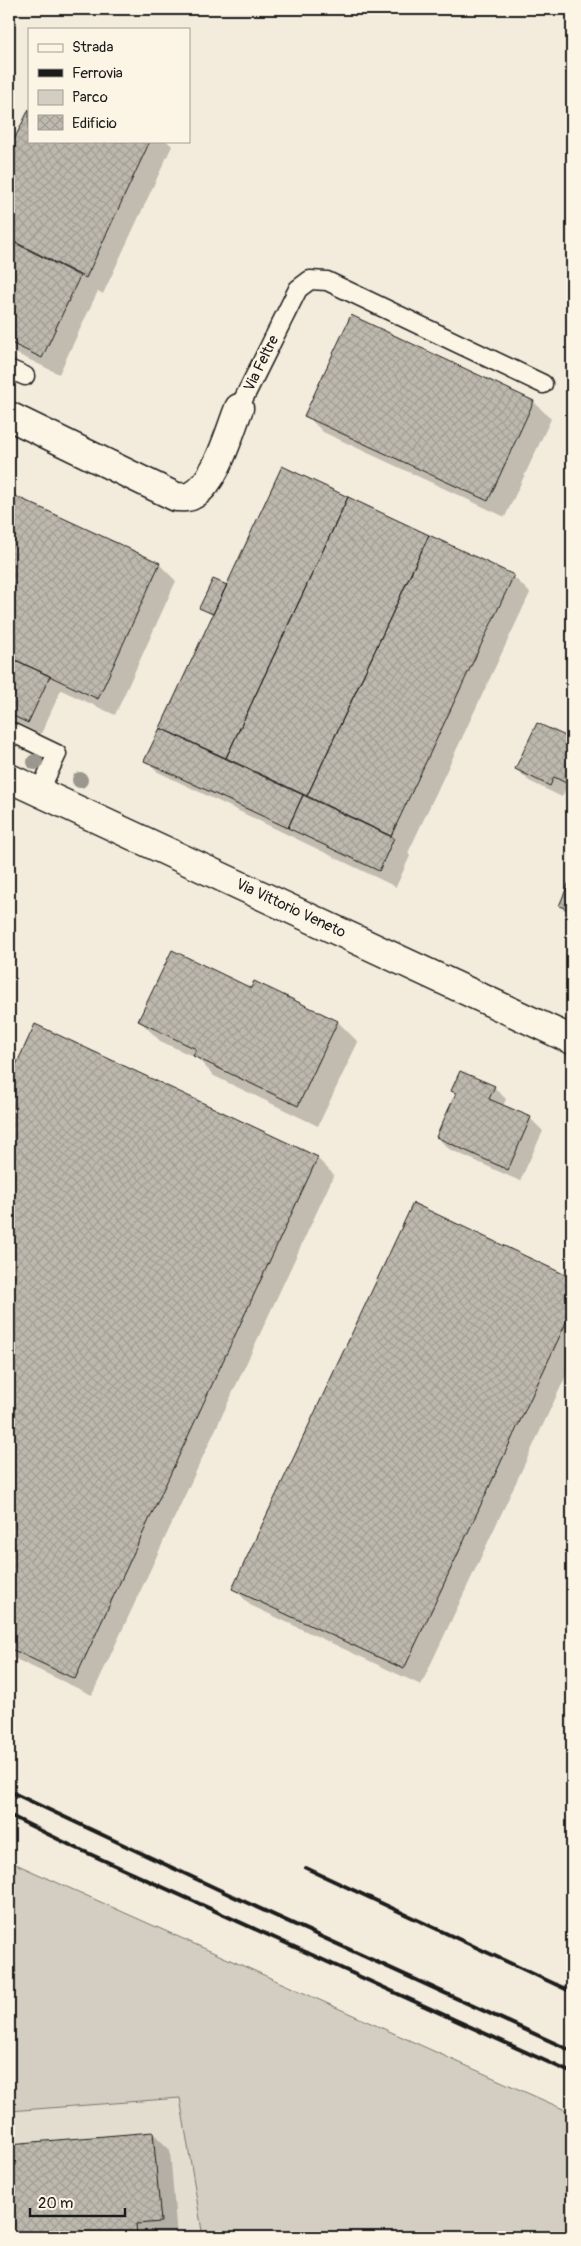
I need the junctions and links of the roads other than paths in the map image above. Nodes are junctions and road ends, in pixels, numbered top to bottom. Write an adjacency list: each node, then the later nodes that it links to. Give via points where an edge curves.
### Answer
1 (9, 368): 2 (lane)
2 (25, 376)
3 (543, 384): 4 (lane, Via Feltre, via 326,282 310,280 298,289)
4 (239, 408): 5 (street, Via Feltre, via 217,466 199,491 189,498 176,497)
5 (9, 416)
6 (9, 731): 8 (lane, via 57,754)
7 (9, 778): 8 (street, Via Vittorio Veneto)
8 (39, 792): 9 (street, Via Vittorio Veneto)
9 (572, 1040)

